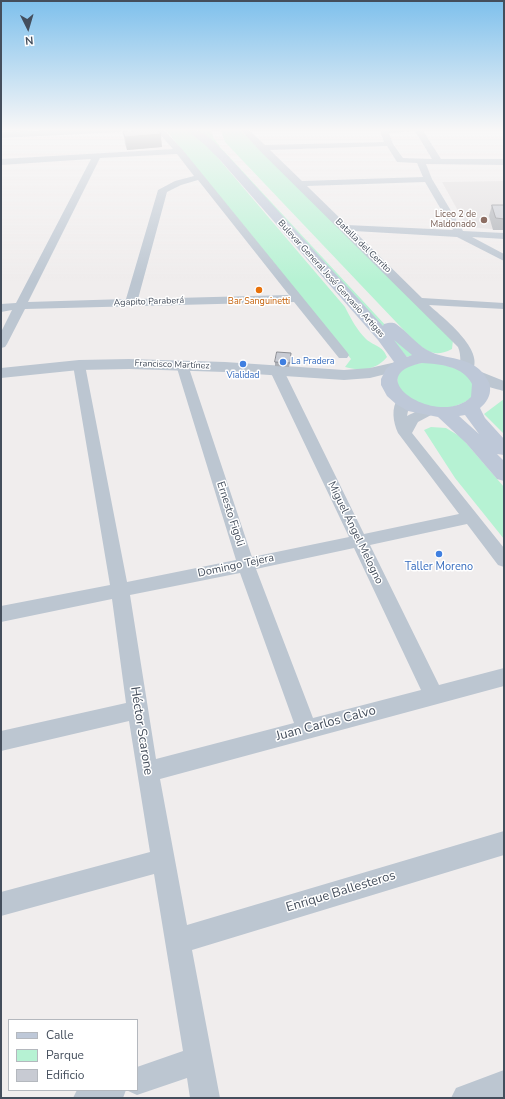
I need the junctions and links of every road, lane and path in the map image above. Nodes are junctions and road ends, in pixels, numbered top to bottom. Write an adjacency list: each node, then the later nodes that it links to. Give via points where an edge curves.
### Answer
1 (85, 180): 17 (street)
2 (188, 180): 16 (street, via 163,190)
3 (203, 180): 14 (street)
4 (244, 180): 27 (main road, Bulevar General José Gervasio Artigas, via 380,333)
5 (256, 180): 23 (main road, Bulevar General José Gervasio Artigas, via 397,336)
6 (296, 180): 9 (street, Batalla del Cerrito)
7 (395, 180): 9 (street)
8 (429, 180): 11 (street)
9 (300, 184): 10 (street, Batalla del Cerrito)
10 (345, 228): 11 (street); 15 (street, Batalla del Cerrito)
11 (460, 234): 12 (street); 13 (street)
12 (504, 236)
13 (504, 258)
14 (297, 298): 16 (street, Agapito Paraberá); 22 (street)
15 (419, 301): 18 (street); 21 (street, Batalla del Cerrito)
16 (131, 302): 17 (street, Agapito Paraberá)
17 (21, 306): 19 (street, Agapito Paraberá); 20 (street)
18 (504, 306)
19 (1, 308)
20 (1, 344)
21 (464, 346): 24 (street); 29 (street)
22 (343, 355)
23 (430, 358): 24 (main road); 27 (main road, via 415,359)
24 (448, 361): 29 (main road)
25 (79, 365): 26 (street, Francisco Martínez); 30 (street, Francisco Martínez); 44 (street, Héctor Scarone)
26 (182, 365): 28 (street, Francisco Martínez); 43 (street, Ernesto Figoli)
27 (400, 365): 31 (street, Francisco Martínez, via 370,373); 34 (main road, via 389,377)
28 (277, 371): 31 (street, Francisco Martínez); 41 (street, Miguel Ángel Melogno)
29 (471, 372): 32 (street); 35 (main road, via 479,380 482,392)
30 (1, 373)
31 (344, 375): 34 (street, Francisco Martínez, via 372,382)
32 (504, 386)
33 (504, 393): 35 (street)
34 (397, 395): 36 (main road, via 414,407); 37 (street, via 400,424)
35 (473, 405): 36 (main road, via 462,410); 38 (main road, via 482,427)
36 (436, 412): 37 (street, via 412,419); 39 (main road, via 473,439)
37 (405, 433): 40 (street)
38 (504, 451)
39 (504, 474)
40 (471, 517): 41 (street, Domingo Tejera); 42 (street)
41 (358, 541): 43 (street, Domingo Tejera); 47 (street, Miguel Ángel Melogno)
42 (504, 560)
43 (246, 565): 44 (street, Domingo Tejera); 49 (street, Ernesto Figoli)
44 (120, 590): 45 (street, Domingo Tejera); 48 (street, Héctor Scarone)
45 (1, 614)
46 (504, 677): 47 (street, Juan Carlos Calvo)
47 (434, 696): 49 (street, Juan Carlos Calvo)
48 (137, 710): 50 (street); 51 (street, Héctor Scarone)
49 (307, 730): 51 (street, Juan Carlos Calvo)
50 (1, 741)
51 (148, 772): 53 (street, Héctor Scarone)
52 (504, 843): 55 (street, Enrique Ballesteros)
53 (163, 860): 54 (street); 55 (street, Héctor Scarone)
54 (1, 904)
55 (178, 941): 56 (street, Héctor Scarone)
56 (199, 1060): 57 (street); 61 (street, Héctor Scarone)
57 (138, 1082)
58 (504, 1084): 62 (street)
59 (109, 1091): 60 (street)
60 (88, 1098)
61 (205, 1098)
62 (466, 1098)

